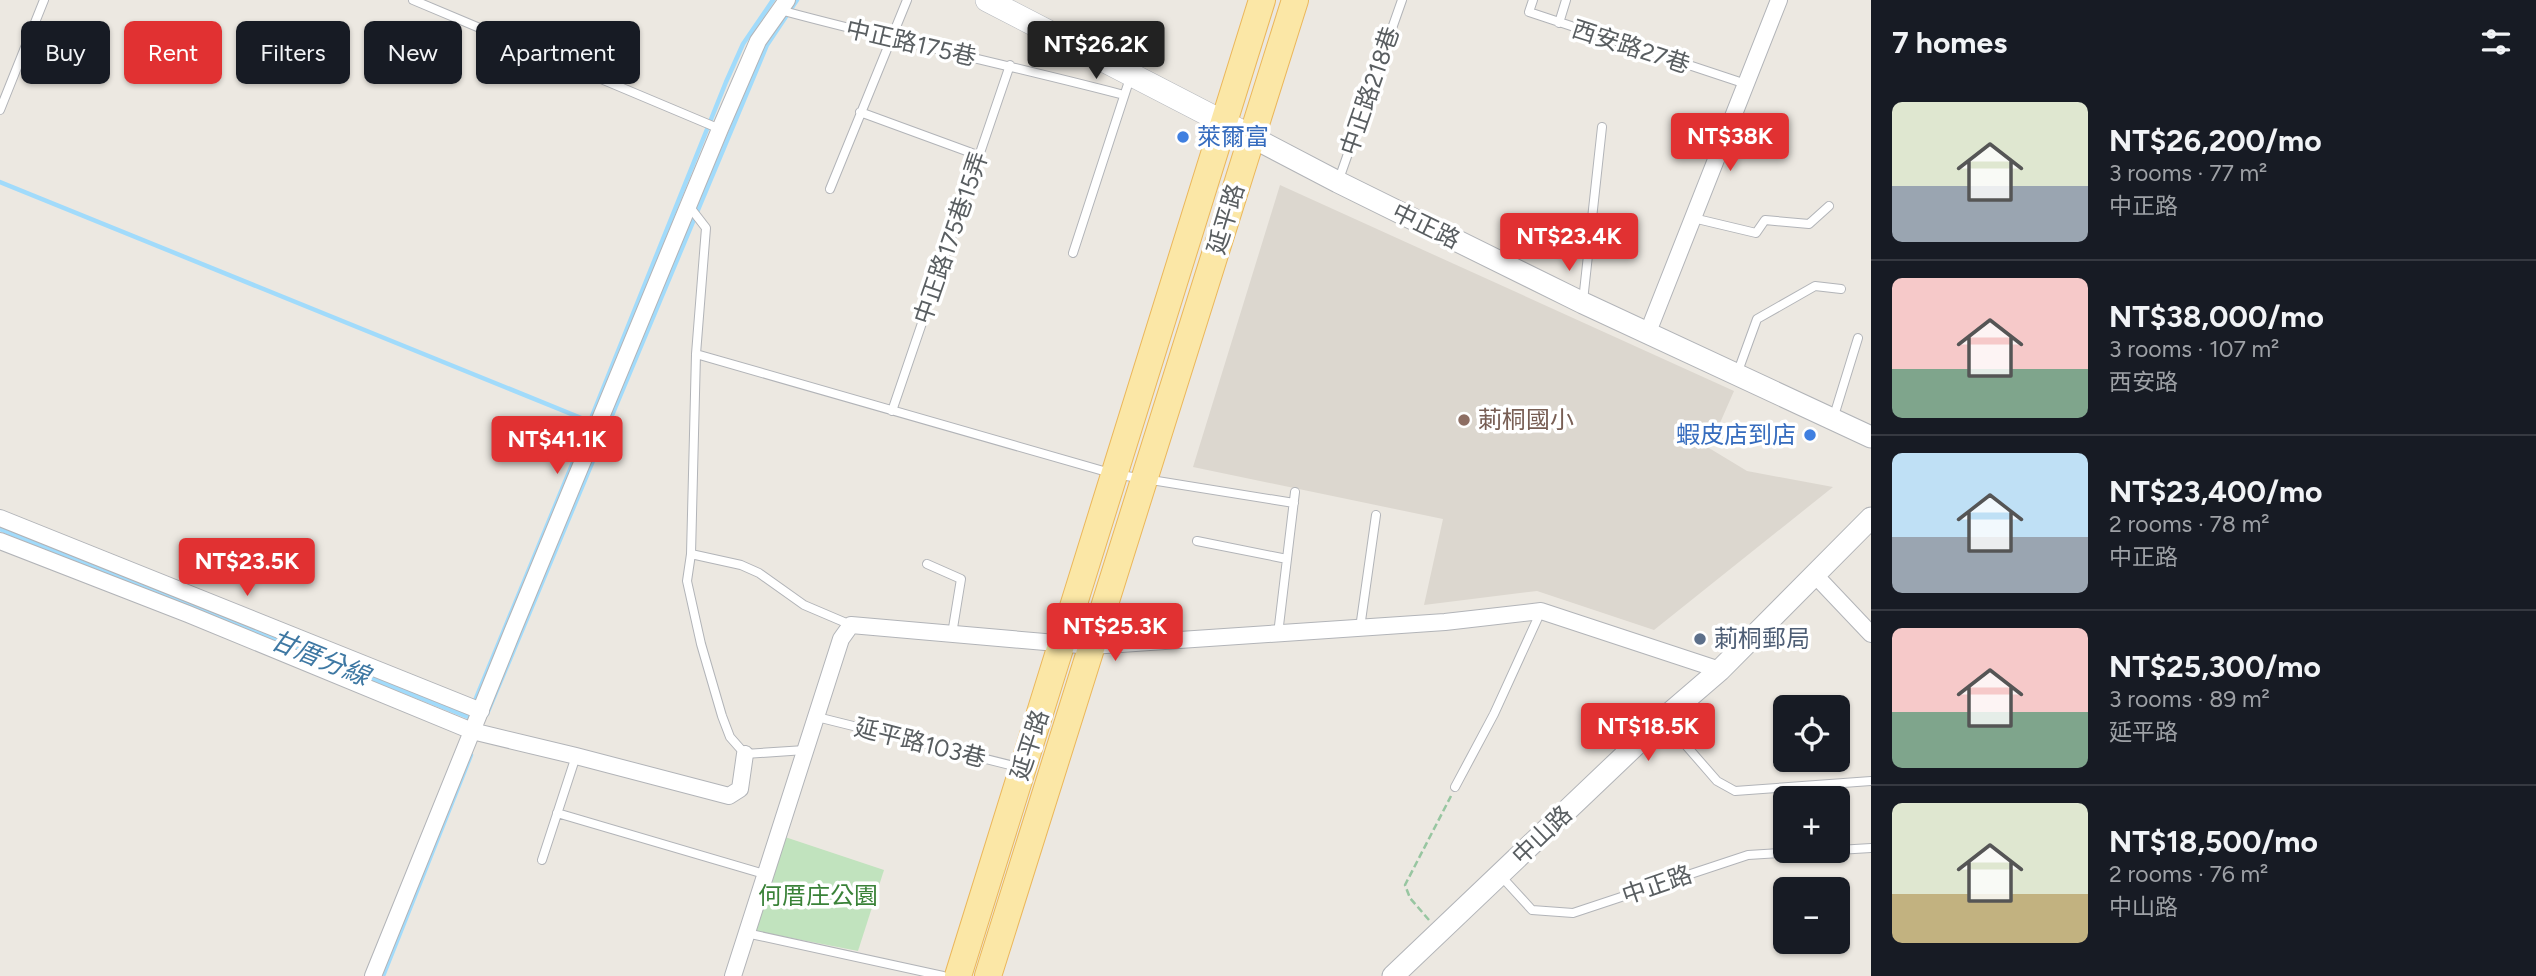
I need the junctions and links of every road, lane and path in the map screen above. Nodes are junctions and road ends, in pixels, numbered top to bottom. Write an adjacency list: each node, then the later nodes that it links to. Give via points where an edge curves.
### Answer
1 (44, 0): 17 (lane)
2 (413, 0): 21 (lane)
3 (906, 0): 13 (lane)
4 (987, 0): 16 (main road, 中正路)
5 (1262, 0): 19 (main road, 延平路)
6 (1294, 0): 22 (main road, 延平路)
7 (1402, 0): 24 (lane, 中正路218巷)
8 (1533, 0): 12 (lane, 西安路27巷, via 1529,12)
9 (1566, 0): 12 (lane)
10 (1779, 0): 15 (street)
11 (783, 5): 13 (lane, 中正路175巷); 21 (street, via 758,41)
12 (1559, 23): 15 (lane, 西安路27巷)
13 (892, 40): 14 (lane, 中正路175巷); 18 (lane)
14 (1010, 65): 16 (lane, 中正路175巷); 23 (lane, 中正路175巷15弄)
15 (1746, 84): 28 (street)
16 (1128, 85): 19 (main road, 中正路); 29 (lane)
17 (0, 110)
18 (860, 112): 23 (lane); 25 (lane)
19 (1224, 122): 22 (main road, 中正路); 39 (main road, 延平路)
20 (1602, 127): 31 (lane)
21 (720, 129): 26 (street)
22 (1252, 137): 24 (street, 中正路); 40 (main road, 延平路)
23 (980, 156): 36 (lane, 中正路175巷15弄)
24 (1338, 182): 31 (street, 中正路)
25 (830, 189)
26 (688, 205): 34 (lane, via 706,228); 61 (street)
27 (1829, 206): 28 (lane, via 1809,224 1765,219 1756,233)
28 (1693, 218): 32 (street)
29 (1073, 253)
30 (1841, 289): 35 (lane, via 1815,286 1757,319)
31 (1583, 303): 32 (street, 中正路)
32 (1648, 332): 35 (street, 中正路)
33 (1858, 338): 37 (lane)
34 (696, 354): 36 (lane); 48 (lane)
35 (1737, 374): 37 (street, 中正路)
36 (892, 411): 39 (lane)
37 (1833, 419): 38 (street, 中正路)
38 (1871, 437)
39 (1114, 474): 40 (lane); 58 (main road, 延平路)
40 (1146, 478): 42 (lane); 59 (main road, 延平路)
41 (1295, 492): 42 (lane)
42 (1294, 503): 49 (lane)
43 (1376, 515): 54 (lane)
44 (0, 518): 61 (street)
45 (1871, 518): 51 (street, 中山路)
46 (0, 541): 64 (street)
47 (1197, 541): 49 (lane)
48 (691, 554): 53 (lane, via 741,565 804,605); 66 (lane, via 687,581 701,644 730,737)
49 (1287, 559): 56 (lane)
50 (927, 564): 55 (lane, via 961,579)
51 (1815, 575): 57 (street); 60 (street, 中山路)
52 (1541, 611): 54 (street); 60 (street); 70 (lane)
53 (851, 625): 55 (street); 62 (street, via 841,639)
54 (1360, 628): 56 (street)
55 (952, 634): 58 (street)
56 (1278, 634): 59 (street)
57 (1871, 634)
58 (1063, 644): 59 (street); 68 (main road, 延平路)
59 (1091, 646): 84 (main road, 延平路)
60 (1720, 670): 63 (street, 中山路)
61 (481, 711): 64 (street)
62 (817, 717): 65 (street); 68 (lane, 延平路103巷)
63 (1663, 719): 69 (lane, via 1717,781 1735,791); 77 (street, 中山路)
64 (472, 731): 67 (street); 80 (street)
65 (805, 750): 66 (lane); 76 (street)
66 (745, 754): 67 (street, via 740,789 729,796)
67 (576, 756): 71 (lane)
68 (1022, 769): 83 (main road, 延平路)
69 (1871, 781)
70 (1455, 787): 78 (path, via 1405,885 1410,898)
71 (558, 813): 75 (lane); 76 (lane)
72 (1871, 848): 73 (lane)
73 (1850, 849)
74 (1773, 853): 77 (lane, 中正路, via 1748,855 1573,914 1532,910)
75 (542, 860)
76 (764, 874): 79 (street)
77 (1500, 875): 78 (street, 中山路)
78 (1438, 931): 85 (street, 中山路)
79 (746, 933): 81 (street); 82 (lane)
80 (373, 976)
81 (733, 976)
82 (943, 976)
83 (958, 976)
84 (988, 976)
85 (1393, 976)

